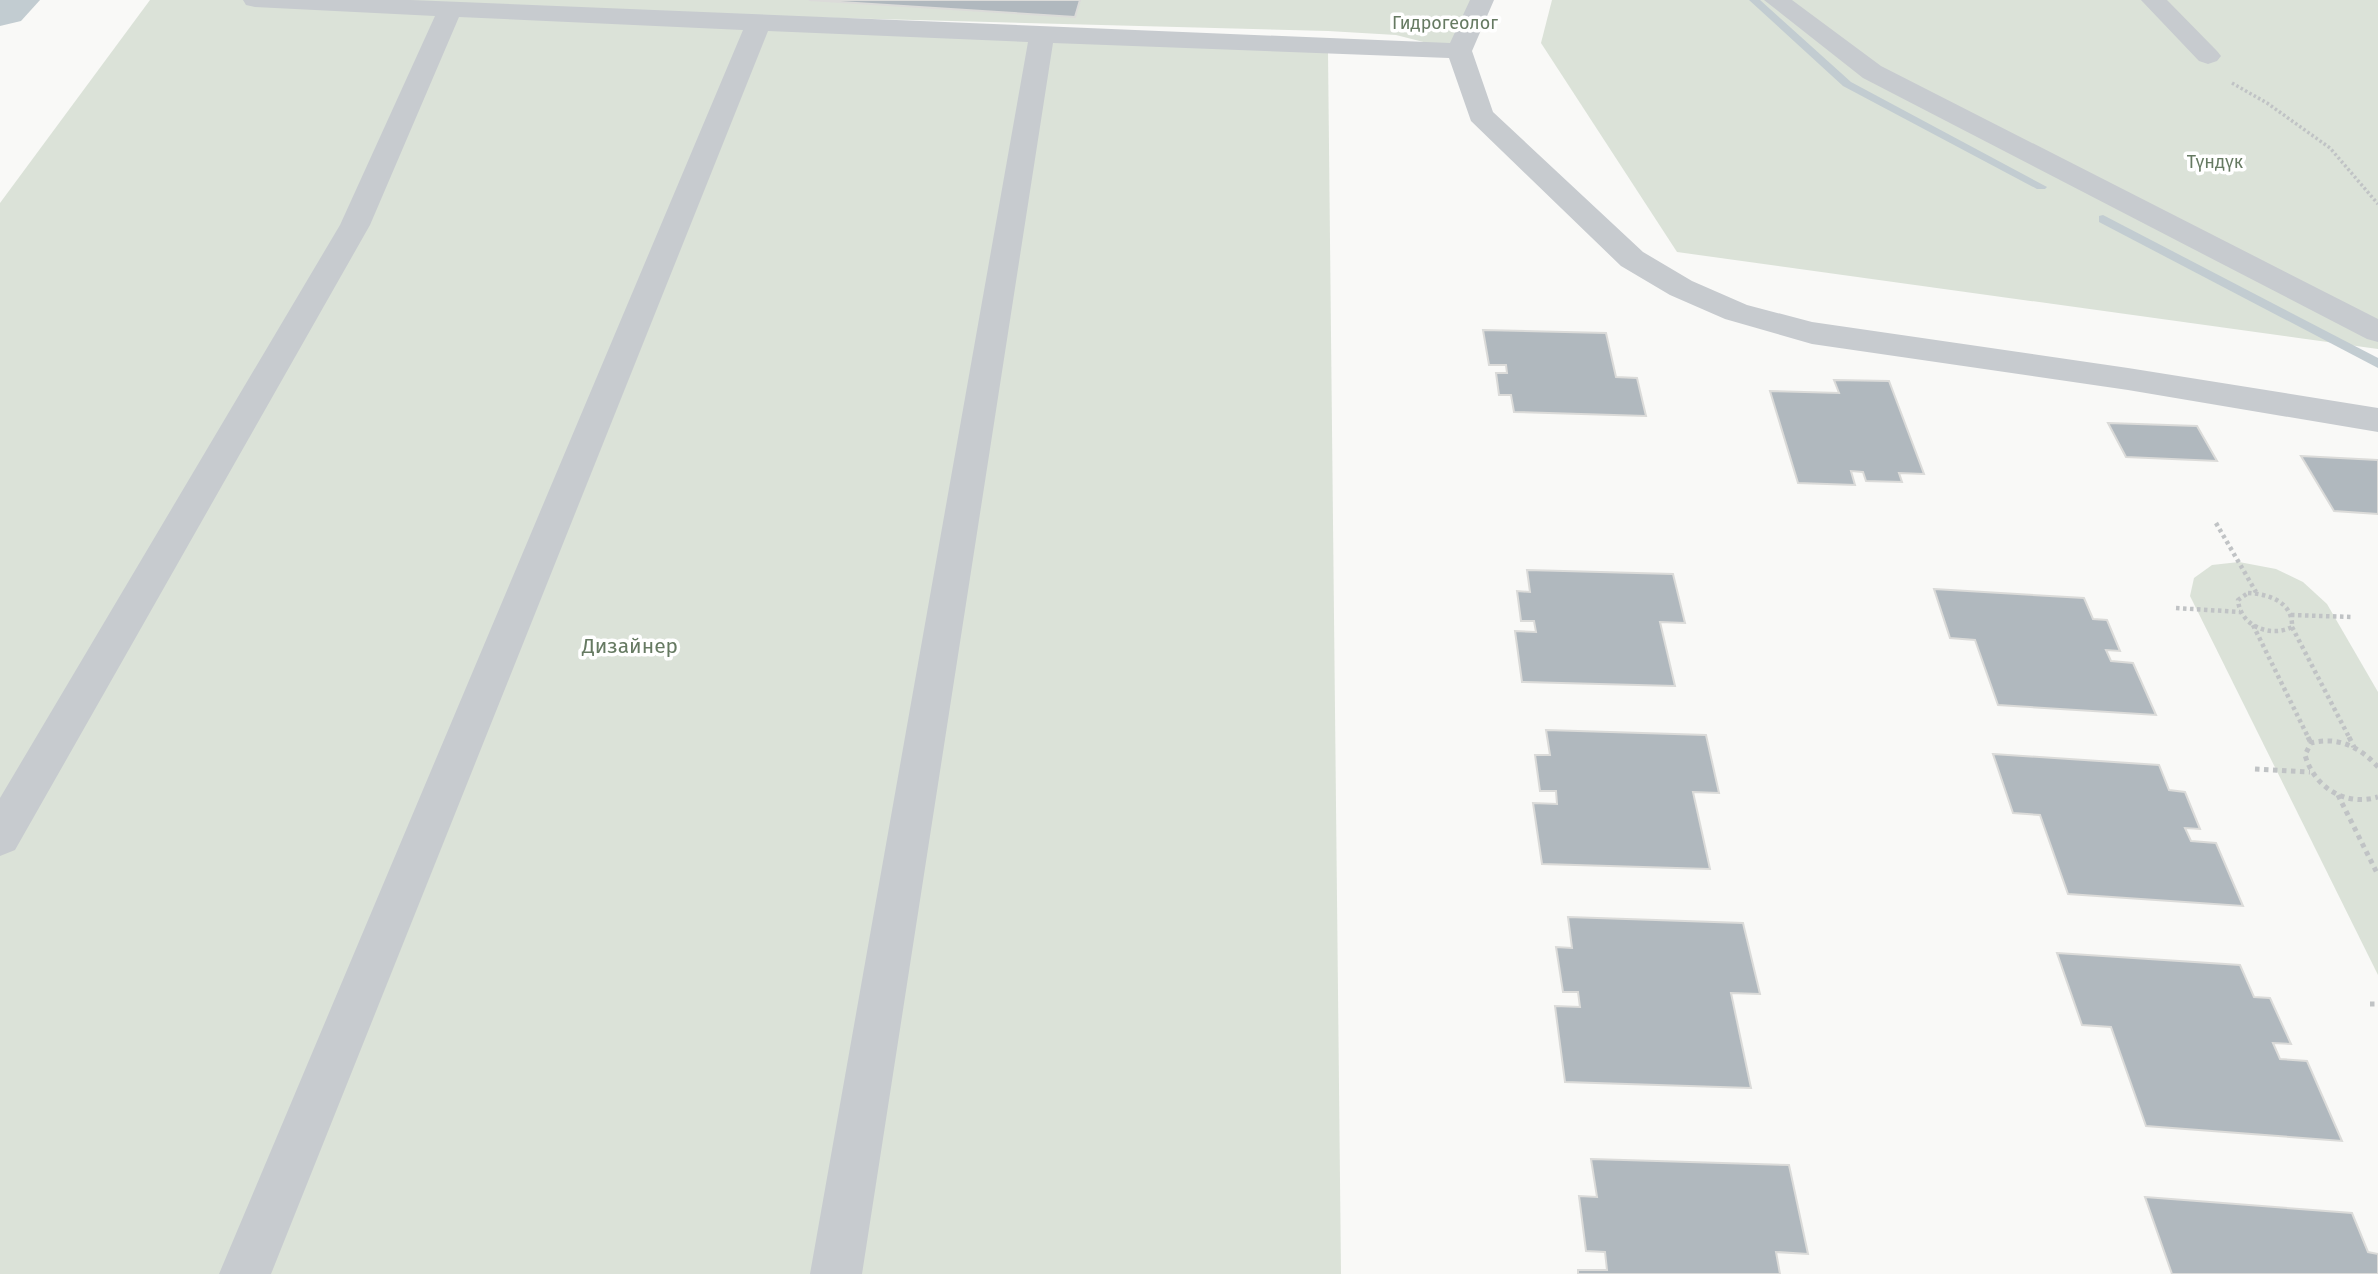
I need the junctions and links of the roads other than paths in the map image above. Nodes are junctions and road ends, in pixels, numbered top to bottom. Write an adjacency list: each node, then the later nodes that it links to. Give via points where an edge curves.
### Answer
1 (255, 0): 5 (street)
2 (1482, 0): 9 (street)
3 (1776, 0): 11 (street, via 1872,72)
4 (2153, 0): 10 (street)
5 (450, 10): 6 (street); 13 (street, via 355,226)
6 (681, 10): 7 (street)
7 (759, 23): 8 (street); 14 (street)
8 (1042, 33): 9 (street); 15 (street)
9 (1459, 51): 12 (street, via 1481,115 1632,259 1681,288 1736,312 1812,333)
10 (2208, 56)
11 (2378, 332)
12 (2378, 420)
13 (0, 837)
14 (245, 1274)
15 (836, 1274)

